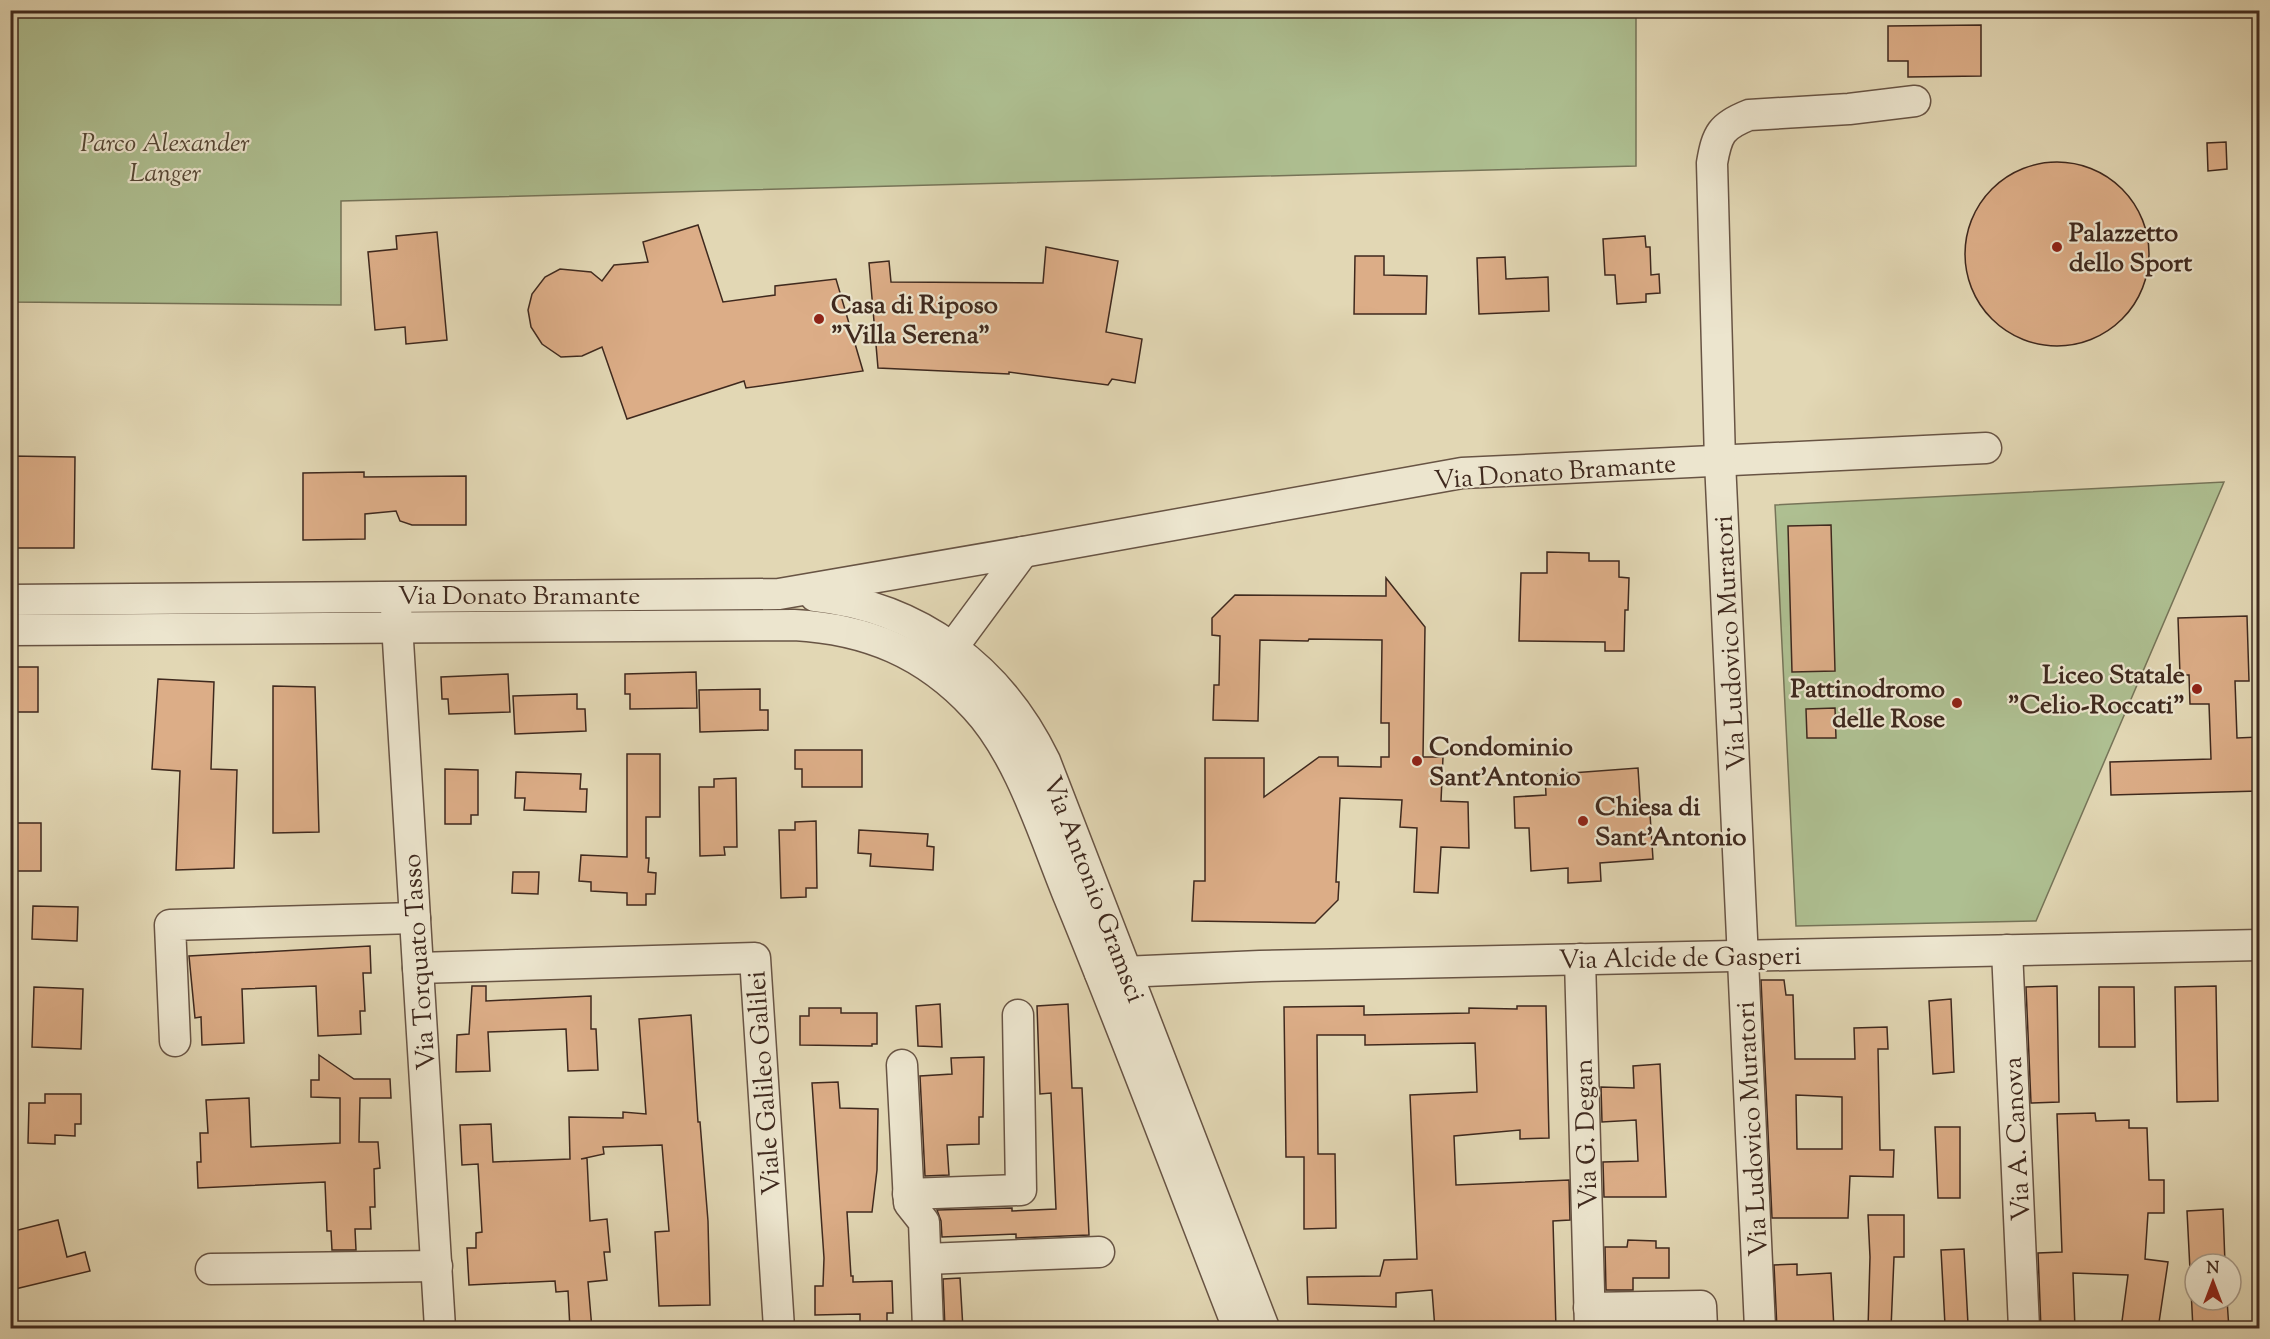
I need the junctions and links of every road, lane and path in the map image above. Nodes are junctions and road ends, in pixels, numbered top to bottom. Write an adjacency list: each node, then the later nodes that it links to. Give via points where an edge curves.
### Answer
1 (1915, 101): 3 (street, Via Ludovico Muratori, via 1749,115 1723,128 1719,135 1712,163)
2 (1986, 448): 3 (street, Via Donato Bramante)
3 (1720, 461): 4 (street, Via Donato Bramante, via 1462,473); 16 (street, Via Ludovico Muratori)
4 (1023, 552): 5 (street, Via Donato Bramante); 11 (street)
5 (779, 594): 6 (street, Via Donato Bramante); 11 (street, Via Antonio Gramsci, via 824,597 880,610)
6 (396, 596): 7 (street, Via Donato Bramante); 9 (street, Via Torquato Tasso)
7 (10, 600)
8 (794, 626): 9 (street, Via Donato Bramante); 12 (street, Via Antonio Gramsci, via 846,631 878,640)
9 (397, 627): 10 (street, Via Donato Bramante); 13 (street, Via Torquato Tasso)
10 (10, 630)
11 (953, 647): 12 (street); 19 (street, Via Antonio Gramsci, via 991,681 1036,742)
12 (935, 670): 19 (street, Via Antonio Gramsci, via 976,708 1014,763)
13 (415, 918): 18 (street, Via Torquato Tasso); 21 (street, via 171,925)
14 (2259, 945): 15 (street, Via Alcide de Gasperi)
15 (2007, 950): 16 (street, Via Alcide de Gasperi); 36 (street, Via A. Canova)
16 (1743, 956): 17 (street, Via Alcide de Gasperi); 35 (street, Via Ludovico Muratori)
17 (1580, 959): 19 (street, Via Alcide de Gasperi); 28 (street, Via G. Degan)
18 (418, 968): 26 (street, Via Torquato Tasso); 30 (street, Viale Galileo Galilei, via 755,958)
19 (1113, 972): 32 (street, Via Antonio Gramsci); 33 (street, Via Antonio Gramsci)
20 (1018, 1015): 23 (street, via 1021,1190)
21 (175, 1041)
22 (902, 1065): 23 (street)
23 (908, 1194): 25 (street, via 909,1203 924,1222)
24 (1099, 1252): 25 (street)
25 (926, 1259): 31 (street)
26 (436, 1266): 27 (street); 29 (street, Via Torquato Tasso)
27 (211, 1269)
28 (1590, 1318): 34 (street, Via G. Degan, via 1701,1306)
29 (440, 1329)
30 (779, 1329)
31 (928, 1329)
32 (1238, 1329)
33 (1264, 1329)
34 (1702, 1329)
35 (1760, 1329)
36 (2024, 1329)

